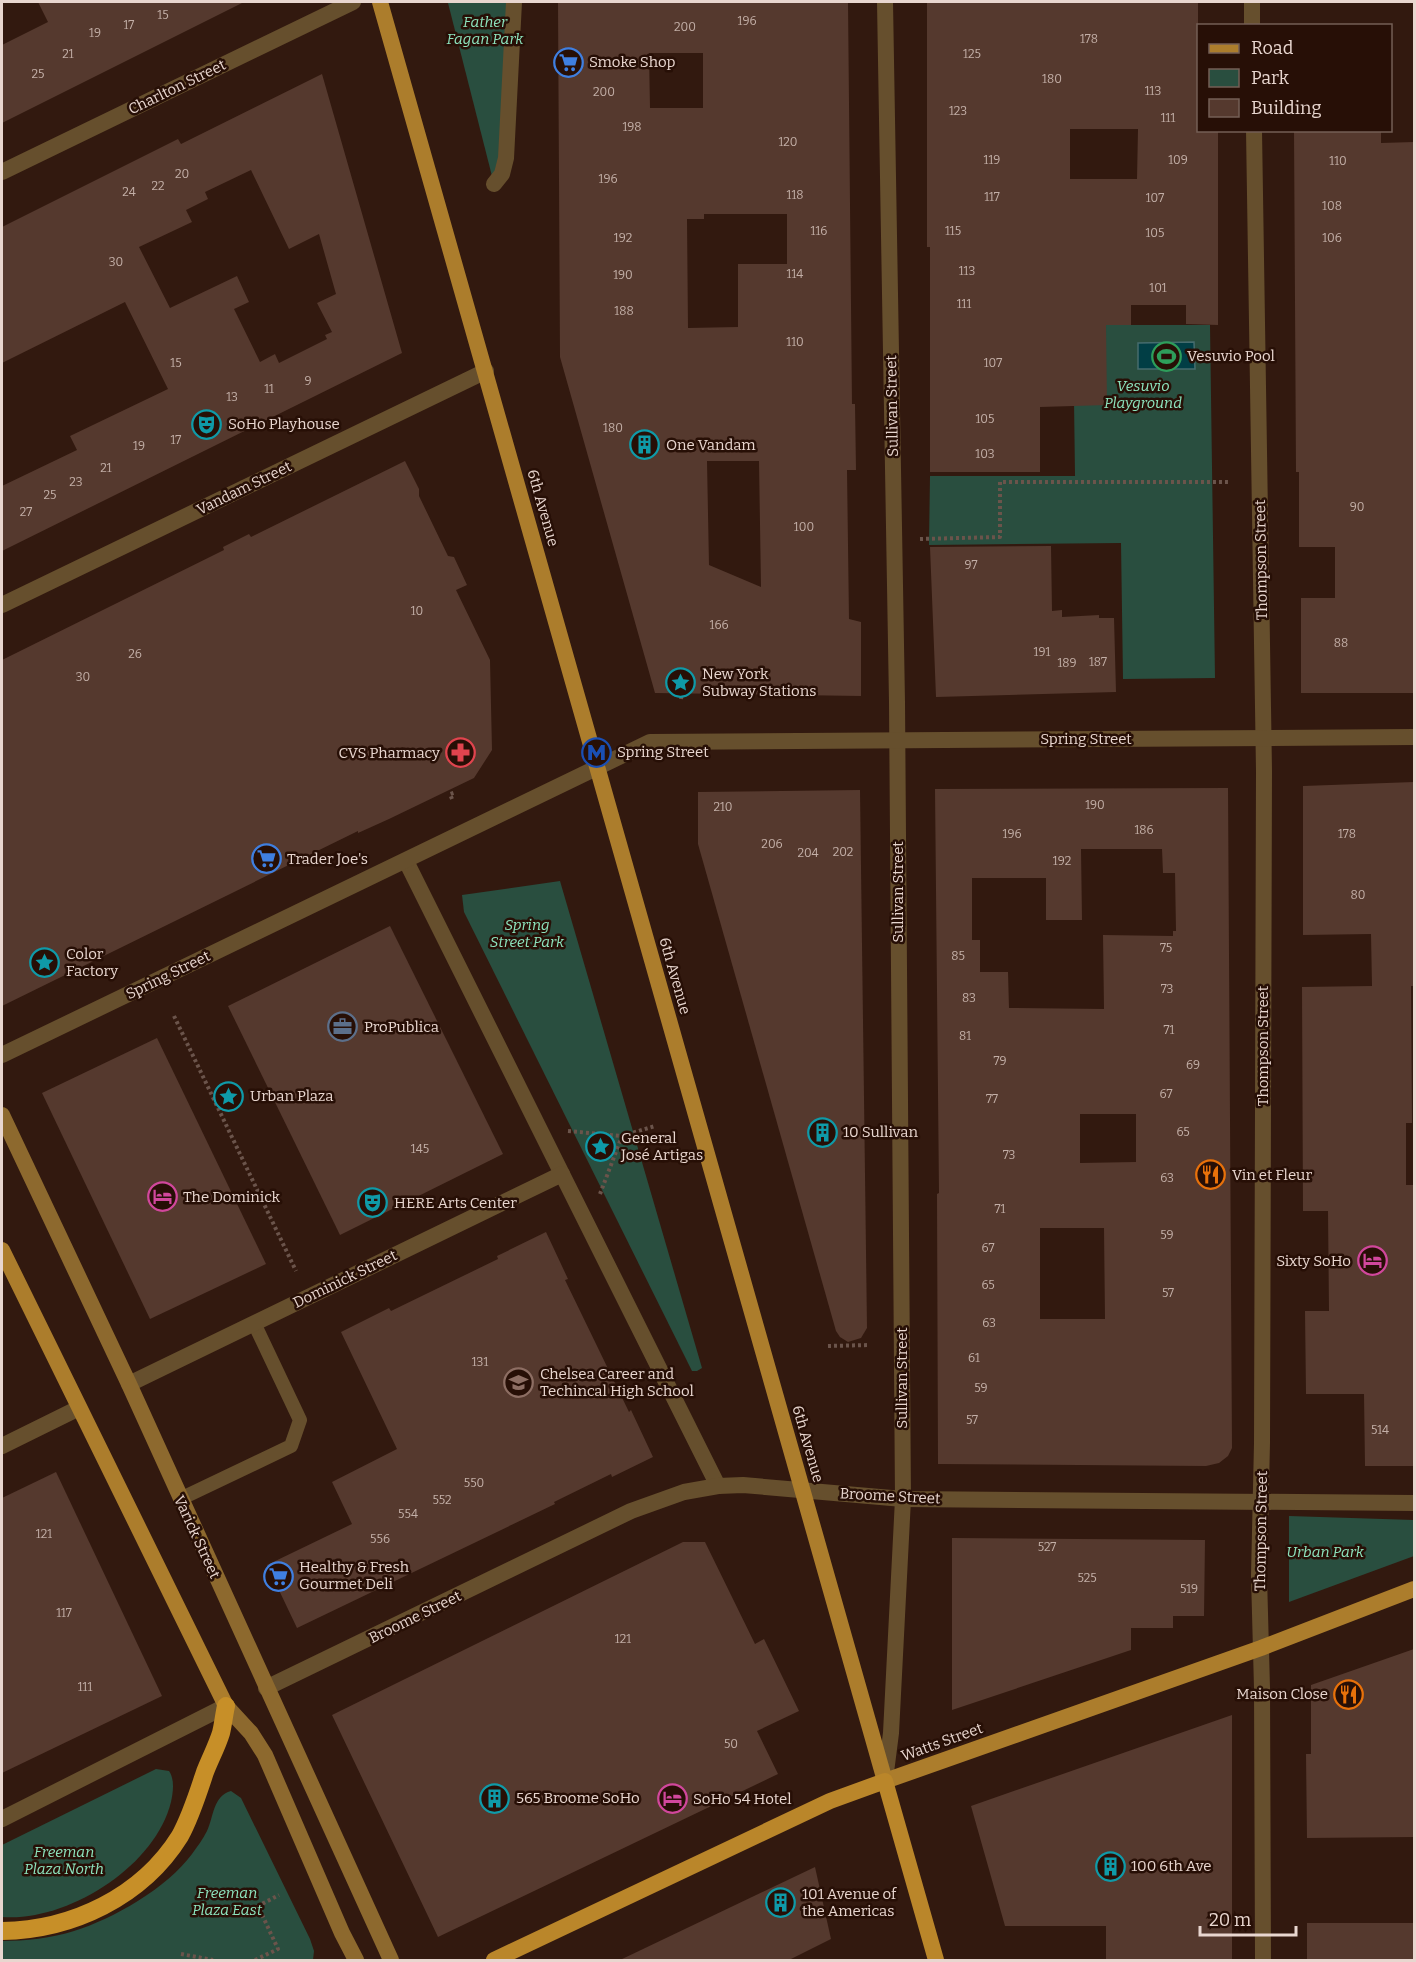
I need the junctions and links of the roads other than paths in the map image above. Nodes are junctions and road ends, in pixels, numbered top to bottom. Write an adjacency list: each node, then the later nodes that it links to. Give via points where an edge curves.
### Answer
1 (353, 2): 8 (street, Charlton Street)
2 (380, 2): 10 (main road, 6th Avenue)
3 (514, 2): 9 (street, via 506,158 502,174)
4 (885, 2): 14 (street, Sullivan Street)
5 (1252, 2): 6 (street)
6 (1252, 24)
7 (1254, 132): 13 (street, Thompson Street)
8 (2, 172)
9 (494, 184)
10 (486, 371): 11 (street, Vandam Street); 15 (main road, 6th Avenue)
11 (2, 605)
12 (1414, 737): 13 (street, Spring Street)
13 (1264, 739): 14 (street, Spring Street); 29 (street, Thompson Street)
14 (897, 740): 15 (street, Spring Street, via 650,742); 28 (street, Sullivan Street)
15 (598, 768): 16 (street, Spring Street); 26 (main road, 6th Avenue)
16 (406, 861): 17 (street, Spring Street); 19 (street)
17 (2, 1056)
18 (2, 1115): 22 (main road, Varick Street)
19 (562, 1174): 21 (street, Dominick Street); 25 (street)
20 (2, 1250): 23 (main road)
21 (254, 1323): 22 (street, Dominick Street); 27 (lane, via 300,1420 291,1446)
22 (129, 1384): 27 (main road, Varick Street)
23 (79, 1408): 24 (street); 34 (main road)
24 (2, 1446)
25 (718, 1486): 26 (street, Broome Street); 33 (street, Broome Street, via 684,1492 631,1511)
26 (802, 1489): 28 (street, Broome Street); 35 (main road, 6th Avenue)
27 (180, 1499): 33 (main road, Varick Street)
28 (903, 1499): 29 (street, Broome Street); 35 (street, Sullivan Street)
29 (1261, 1501): 30 (street, Broome Street); 32 (street, Thompson Street)
30 (1414, 1503)
31 (1414, 1589): 32 (main road, Watts Street)
32 (1261, 1648): 35 (main road, Watts Street); 42 (street, Thompson Street)
33 (266, 1688): 39 (main road, Varick Street)
34 (226, 1706): 36 (street); 37 (highway, via 220,1735 185,1825 153,1869 122,1895 83,1916 41,1929); 38 (main road, via 265,1755)
35 (885, 1781): 40 (highway, Watts Street, via 830,1801); 41 (highway, 6th Avenue)
36 (2, 1819)
37 (2, 1931)
38 (356, 1960)
39 (391, 1960)
40 (494, 1960)
41 (936, 1960)
42 (1263, 1960)

